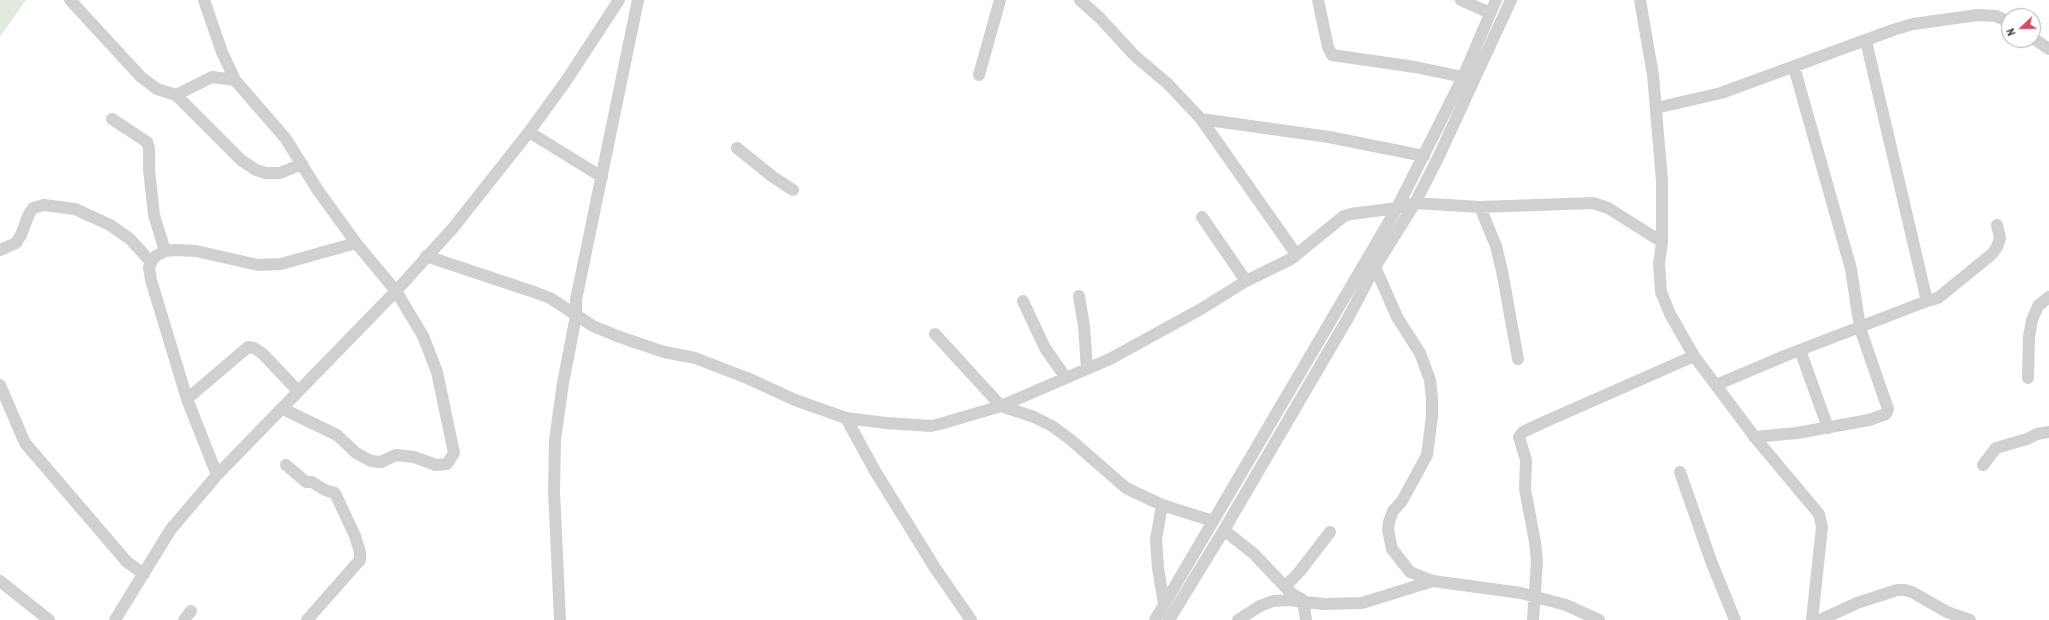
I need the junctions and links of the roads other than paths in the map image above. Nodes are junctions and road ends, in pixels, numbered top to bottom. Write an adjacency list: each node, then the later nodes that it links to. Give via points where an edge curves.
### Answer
1 (70, 0): 21 (street, via 141,77 158,89)
2 (204, 0): 15 (street)
3 (619, 0): 25 (street)
4 (638, 0): 29 (street)
5 (1000, 0): 17 (street)
6 (1080, 0): 24 (street)
7 (1318, 0): 19 (street, via 1332,55)
8 (1461, 0): 12 (street)
9 (1496, 0): 12 (street)
10 (1511, 0): 31 (street)
11 (1640, 0): 22 (street)
12 (1490, 13): 19 (street)
13 (2001, 18): 14 (street, via 1978,14 1913,24)
14 (1866, 41): 16 (street); 49 (street)
15 (224, 56): 18 (street); 20 (street)
16 (1794, 67): 22 (street, via 1721,93); 51 (street, via 1851,269)
17 (979, 75)
18 (212, 77): 20 (street); 21 (street)
19 (1463, 77): 27 (street)
20 (235, 80): 28 (street, via 286,139)
21 (176, 95): 28 (street, via 241,160 256,170 280,173)
22 (1656, 108): 37 (street, via 1662,181)
23 (112, 119): 39 (street, via 147,142 150,148 149,169 154,215)
24 (1201, 119): 27 (street, via 1329,137); 40 (street)
25 (529, 132): 29 (street); 41 (street, via 453,228)
26 (738, 148): 30 (street)
27 (1424, 156): 33 (street)
28 (302, 164): 36 (street)
29 (602, 176): 50 (street, via 576,300)
30 (792, 190)
31 (1415, 203): 32 (street); 33 (street); 43 (street)
32 (1480, 207): 37 (street, via 1593,203 1608,208); 55 (street, via 1496,246)
33 (1397, 208): 40 (street, via 1344,216); 74 (street)
34 (1202, 217): 44 (street)
35 (1997, 225): 49 (street, via 2000,238 1992,254 1938,298)
36 (356, 242): 39 (street, via 281,264 258,265 196,251); 45 (street)
37 (1662, 242): 54 (street, via 1658,264 1661,292 1670,314)
38 (0, 250): 42 (street, via 16,243 33,208 44,204 75,209 110,225 130,239)
39 (164, 251): 42 (street)
40 (1296, 254): 44 (street, via 1291,259)
41 (426, 256): 45 (street); 50 (street, via 550,298)
42 (151, 262): 62 (street, via 151,280)
43 (1375, 267): 75 (street); 79 (street, via 1397,317 1420,354 1430,380 1432,399 1427,455 1393,511 1388,530 1392,549 1410,572)
44 (1246, 281): 56 (street, via 1201,309)
45 (396, 291): 61 (street); 64 (street, via 423,336 437,372 454,453 447,464 436,465 414,457 396,456 381,462 371,461 356,453 337,435)
46 (1079, 296): 56 (street)
47 (2049, 297): 58 (street, via 2038,306 2032,320)
48 (1023, 301): 57 (street, via 1045,348)
49 (1927, 301): 51 (street)
50 (576, 316): 65 (street, via 616,336 664,352 695,358 795,400); 87 (street, via 555,440 554,491)
51 (1860, 328): 53 (street); 66 (street, via 1888,409 1881,417)
52 (935, 334): 63 (street)
53 (1800, 350): 60 (street); 66 (street)
54 (1694, 356): 60 (street); 81 (street, via 1542,423 1523,432 1519,437 1526,460 1525,489 1535,542)
55 (1518, 359)
56 (1087, 369): 57 (street)
57 (1066, 378): 63 (street)
58 (2028, 378)
59 (0, 385): 77 (street, via 25,443 127,562)
60 (1716, 385): 68 (street)
61 (298, 391): 62 (street, via 262,353 248,347); 64 (street)
62 (188, 399): 72 (street)
63 (1001, 406): 65 (street, via 931,426); 73 (street, via 1052,426 1126,488)
64 (283, 409): 72 (street)
65 (846, 418): 88 (street, via 934,568)
66 (1828, 428): 68 (street)
67 (2049, 432): 70 (street, via 1996,448)
68 (1754, 437): 96 (street, via 1819,514 1822,527)
69 (286, 465): 86 (street, via 306,482 312,482 335,493 360,552 360,560)
70 (1983, 465)
71 (1680, 472): 95 (street)
72 (217, 476): 77 (street, via 172,529)
73 (1162, 505): 74 (street); 83 (street, via 1156,540)
74 (1213, 521): 83 (street)
75 (1224, 530): 80 (street, via 1254,554); 90 (street)
76 (1330, 532): 80 (street)
77 (144, 574): 85 (street)
78 (0, 581): 84 (street)
79 (1433, 581): 81 (street, via 1507,590); 82 (street, via 1362,603 1324,604)
80 (1285, 587): 82 (street)
81 (1536, 598): 93 (street); 94 (street, via 1566,605)
82 (1304, 600): 91 (street, via 1273,601); 92 (street)
83 (1164, 604): 89 (street)
84 (49, 620)
85 (115, 620)
86 (307, 620)
87 (560, 620)
88 (971, 620)
89 (1155, 620)
90 (1169, 620)
91 (1238, 620)
92 (1306, 620)
93 (1534, 620)
94 (1599, 620)
95 (1735, 620)
96 (1812, 620)
97 (1820, 620): 98 (street, via 1857,603 1897,590 1905,590 1947,612)
98 (1970, 620)

